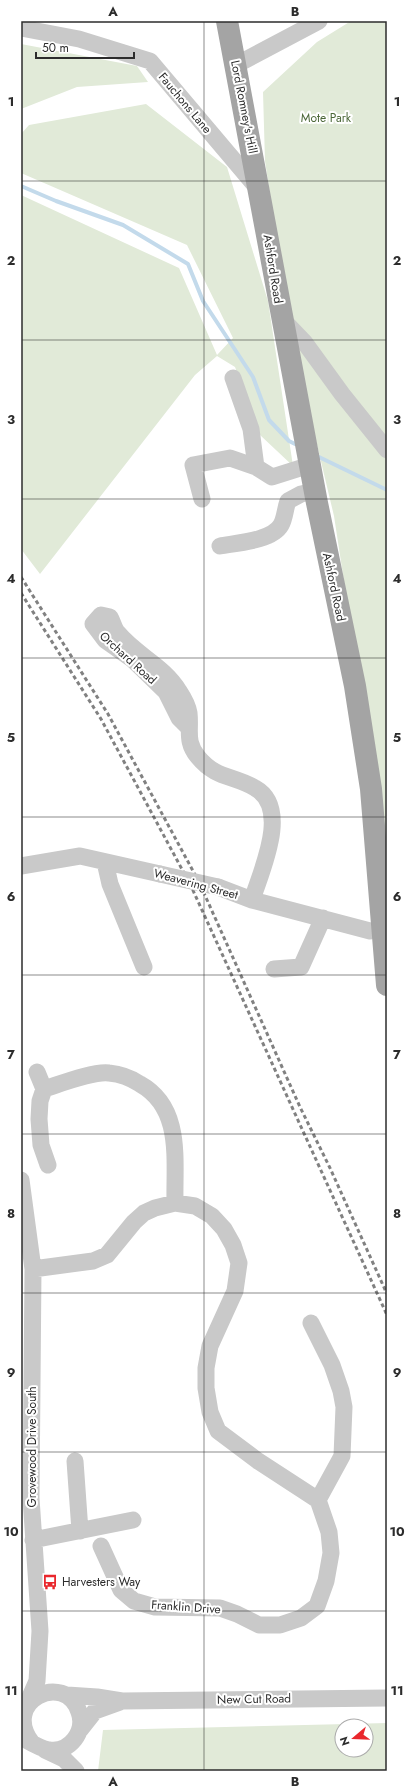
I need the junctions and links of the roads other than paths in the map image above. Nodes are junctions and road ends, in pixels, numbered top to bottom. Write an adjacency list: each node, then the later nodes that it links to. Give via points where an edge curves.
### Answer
1 (227, 21): 4 (main road, Lord Romney's Hill)
2 (319, 21): 4 (street)
3 (21, 28): 5 (street, Fauchons Lane, via 79,39 150,61)
4 (236, 65): 5 (main road, Lord Romney's Hill)
5 (260, 192): 6 (main road, Ashford Road)
6 (282, 319): 8 (street, via 305,343); 9 (main road, Ashford Road)
7 (233, 378): 10 (street, via 252,429)
8 (387, 450)
9 (310, 465): 10 (street, via 272,477); 11 (main road, Ashford Road)
10 (256, 467): 12 (street, via 230,458 193,465)
11 (315, 491): 13 (street, via 288,501 282,523 272,534 255,540); 22 (main road, Ashford Road, via 355,686 371,789)
12 (202, 499)
13 (220, 546)
14 (189, 728): 14 (street, Orchard Road, via 179,718 166,692 132,659 105,640 93,624 101,615 110,617 117,633 168,676 179,691 189,713); 17 (street, via 189,741 204,764 216,773 256,788 272,808 270,843)
15 (105, 862): 16 (street, Weavering Street, via 80,856); 17 (street, Weavering Street, bridge, via 218,887); 20 (street, via 110,884)
16 (21, 866)
17 (252, 900): 18 (street, Weavering Street)
18 (323, 918): 19 (street, Weavering Street); 21 (street, via 301,967)
19 (370, 931)
20 (144, 967)
21 (274, 969)
22 (387, 985)
23 (37, 1072): 24 (street)
24 (42, 1095): 25 (street, via 40,1145); 27 (street, via 88,1076 108,1073 130,1078 151,1090 165,1106 173,1127)
25 (48, 1165)
26 (21, 1180): 28 (street, Grovewood Drive South)
27 (175, 1202): 28 (street, via 144,1213 107,1255 86,1263); 32 (street, via 195,1206 212,1216 224,1229 239,1263 235,1291 210,1346 206,1368 206,1388 213,1435)
28 (34, 1269): 31 (street, Grovewood Drive South)
29 (311, 1323): 32 (street, via 332,1364 344,1407 342,1456)
30 (75, 1461): 34 (street)
31 (26, 1499): 35 (street, Grovewood Drive South)
32 (318, 1500): 36 (street, Franklin Drive, via 329,1532 331,1554 319,1580 317,1606 301,1618 280,1625 259,1625 220,1608 155,1607 134,1601 121,1590)
33 (132, 1520): 34 (street)
34 (80, 1530): 35 (street)
35 (33, 1540): 37 (street, Grovewood Drive South, via 38,1579)
36 (101, 1546)
37 (39, 1666): 38 (street); 41 (street, Grovewood Drive South, via 37,1681)
38 (64, 1694): 40 (street, New Cut Road); 41 (street, via 41,1694 32,1699); 42 (street, via 75,1703 79,1712 81,1721)
39 (387, 1698): 40 (street, New Cut Road)
40 (122, 1701): 42 (street, New Cut Road, via 95,1711)
41 (23, 1713): 43 (street, via 23,1726)
42 (78, 1734): 43 (street, via 69,1745 61,1749 51,1750); 45 (street)
43 (31, 1743): 44 (street, via 64,1759)
44 (76, 1771)
45 (79, 1771)

